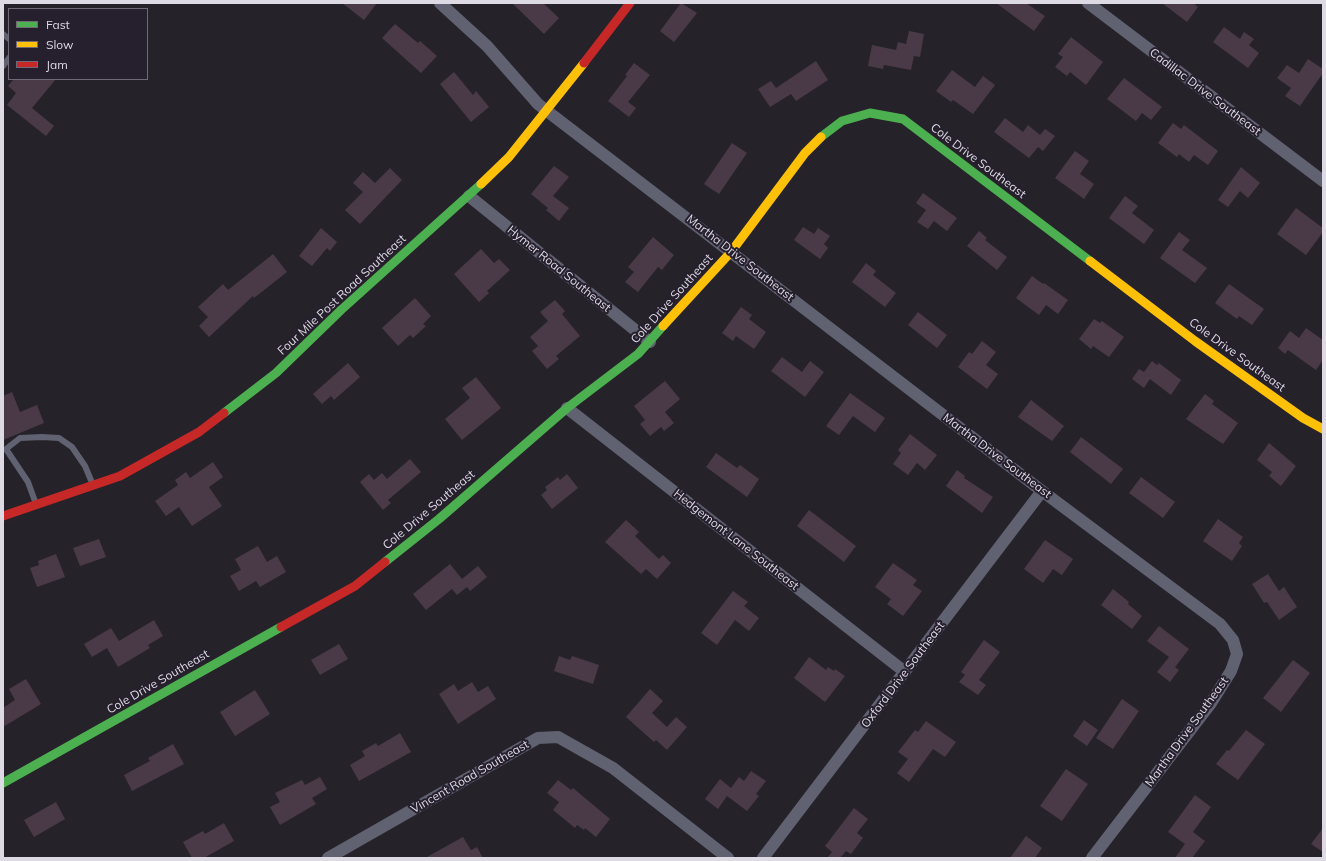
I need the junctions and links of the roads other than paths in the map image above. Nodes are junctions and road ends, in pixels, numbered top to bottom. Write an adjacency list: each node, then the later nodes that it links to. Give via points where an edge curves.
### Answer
1 (440, 3): 4 (street, Martha Drive Southeast, via 487,46)
2 (630, 3): 4 (street, Four Mile Post Road Southeast)
3 (1088, 3): 5 (street, Cadillac Drive Southeast)
4 (547, 111): 6 (street, Four Mile Post Road Southeast, via 509,157); 7 (street, Martha Drive Southeast)
5 (1323, 181)
6 (469, 196): 8 (street, Hymer Road Southeast); 11 (street, Four Mile Post Road Southeast, via 341,310 276,373 199,432 120,476)
7 (731, 252): 8 (street, Cole Drive Southeast); 10 (street, Cole Drive Southeast, via 805,153 826,132 842,121 870,113 903,119 1195,341 1303,418); 12 (street, Martha Drive Southeast)
8 (650, 342): 9 (street, Cole Drive Southeast)
9 (567, 408): 15 (street, Hedgemont Lane Southeast); 16 (street, Cole Drive Southeast, via 439,519 354,586)
10 (1323, 429)
11 (93, 485): 13 (street, Four Mile Post Road Southeast); 13 (lane, via 85,466 72,447 59,438 20,438 6,449 28,482)
12 (1042, 491): 15 (street, Oxford Drive Southeast); 20 (street, Martha Drive Southeast, via 1220,624 1233,640 1238,654 1231,671 1211,703)
13 (36, 504): 14 (street, Four Mile Post Road Southeast)
14 (3, 516)
15 (904, 672): 19 (street, Oxford Drive Southeast)
16 (3, 783)
17 (720, 856): 18 (street, Vincent Road Southeast, via 613,768 558,737 538,738)
18 (328, 858)
19 (763, 858)
20 (1092, 858)

